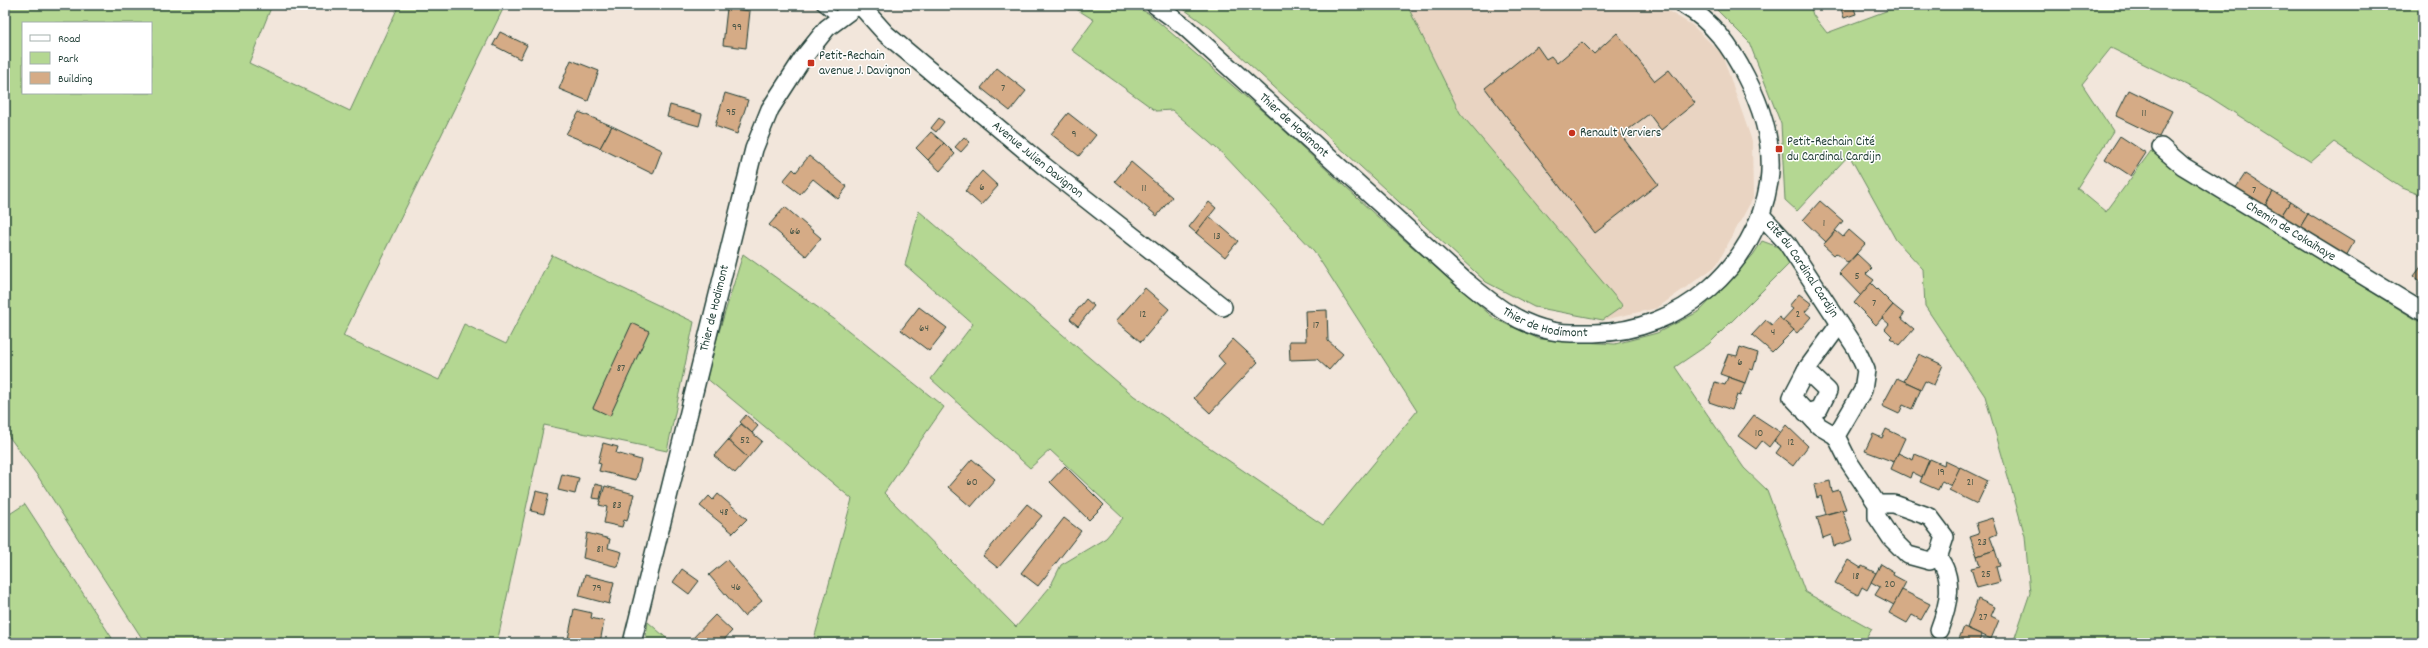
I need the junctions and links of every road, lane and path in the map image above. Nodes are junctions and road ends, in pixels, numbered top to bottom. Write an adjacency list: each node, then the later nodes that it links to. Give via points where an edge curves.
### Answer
1 (821, 5): 5 (lane)
2 (859, 5): 5 (street, Thier de Hodimont); 8 (street, Avenue Julien Davignon, via 886,34 1044,166)
3 (1155, 5): 7 (street, Thier de Hodimont, via 1185,27 1475,289 1504,312 1552,331 1616,332 1656,322 1685,308 1717,283 1742,254)
4 (1684, 5): 7 (street, Thier de Hodimont, via 1725,41 1751,86 1763,119 1769,150 1769,181)
5 (839, 19): 17 (street, Thier de Hodimont, via 827,28 784,84 770,109 754,149)
6 (2160, 146): 9 (street, Chemin de Cokaihaye, via 2183,166)
7 (1761, 214): 10 (street, Cité du Cardinal Cardijn, via 1787,243)
8 (1223, 307)
9 (2423, 312)
10 (1839, 325): 11 (street, Cité du Cardinal Cardijn); 13 (street, Cité du Cardinal Cardijn, via 1856,348 1866,370 1863,390)
11 (1806, 370): 12 (street, Cité du Cardinal Cardijn, via 1792,397); 12 (street, via 1828,391 1819,409)
12 (1806, 413): 13 (street, Cité du Cardinal Cardijn, via 1819,426)
13 (1836, 436): 14 (street)
14 (1876, 504): 15 (street, via 1877,516 1891,538 1908,554 1930,561); 15 (street, via 1894,504 1930,517 1945,537)
15 (1937, 556): 16 (street, via 1942,562 1950,593)
16 (1939, 630)
17 (632, 643)

